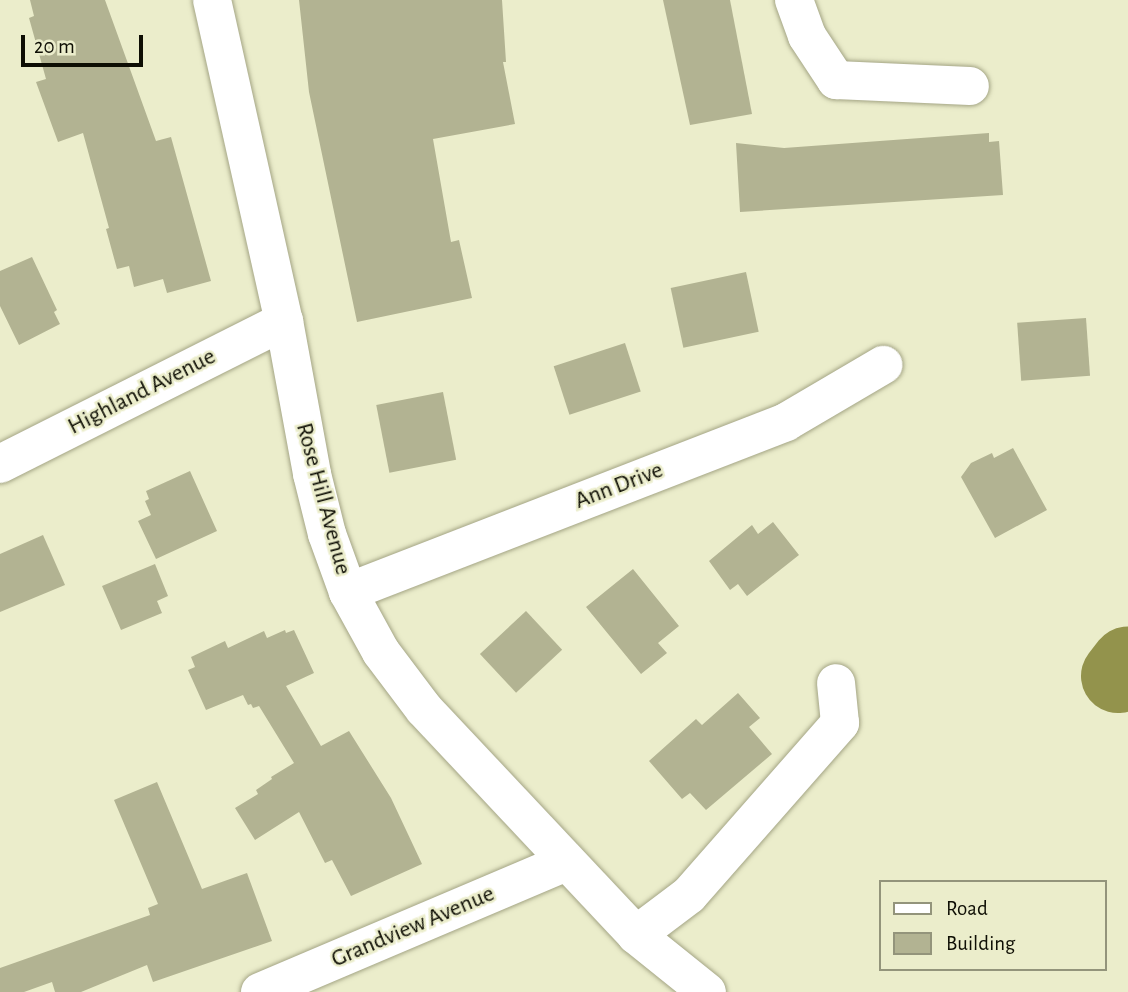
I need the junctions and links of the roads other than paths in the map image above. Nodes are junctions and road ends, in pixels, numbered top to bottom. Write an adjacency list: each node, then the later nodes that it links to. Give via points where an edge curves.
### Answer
1 (212, 0): 4 (street, Rose Hill Avenue)
2 (794, 0): 3 (street, via 807,36 836,80)
3 (970, 86)
4 (284, 321): 6 (street, Highland Avenue); 7 (street, Rose Hill Avenue, via 312,474)
5 (883, 365): 7 (street, Ann Drive, via 786,422)
6 (0, 464)
7 (348, 592): 9 (street, Rose Hill Avenue, via 381,652 424,709)
8 (836, 683): 10 (street, via 839,723 689,895)
9 (566, 862): 10 (street, Rose Hill Avenue); 11 (street, Grandview Avenue)
10 (636, 934): 12 (street, Rose Hill Avenue)
11 (260, 992)
12 (707, 992)

